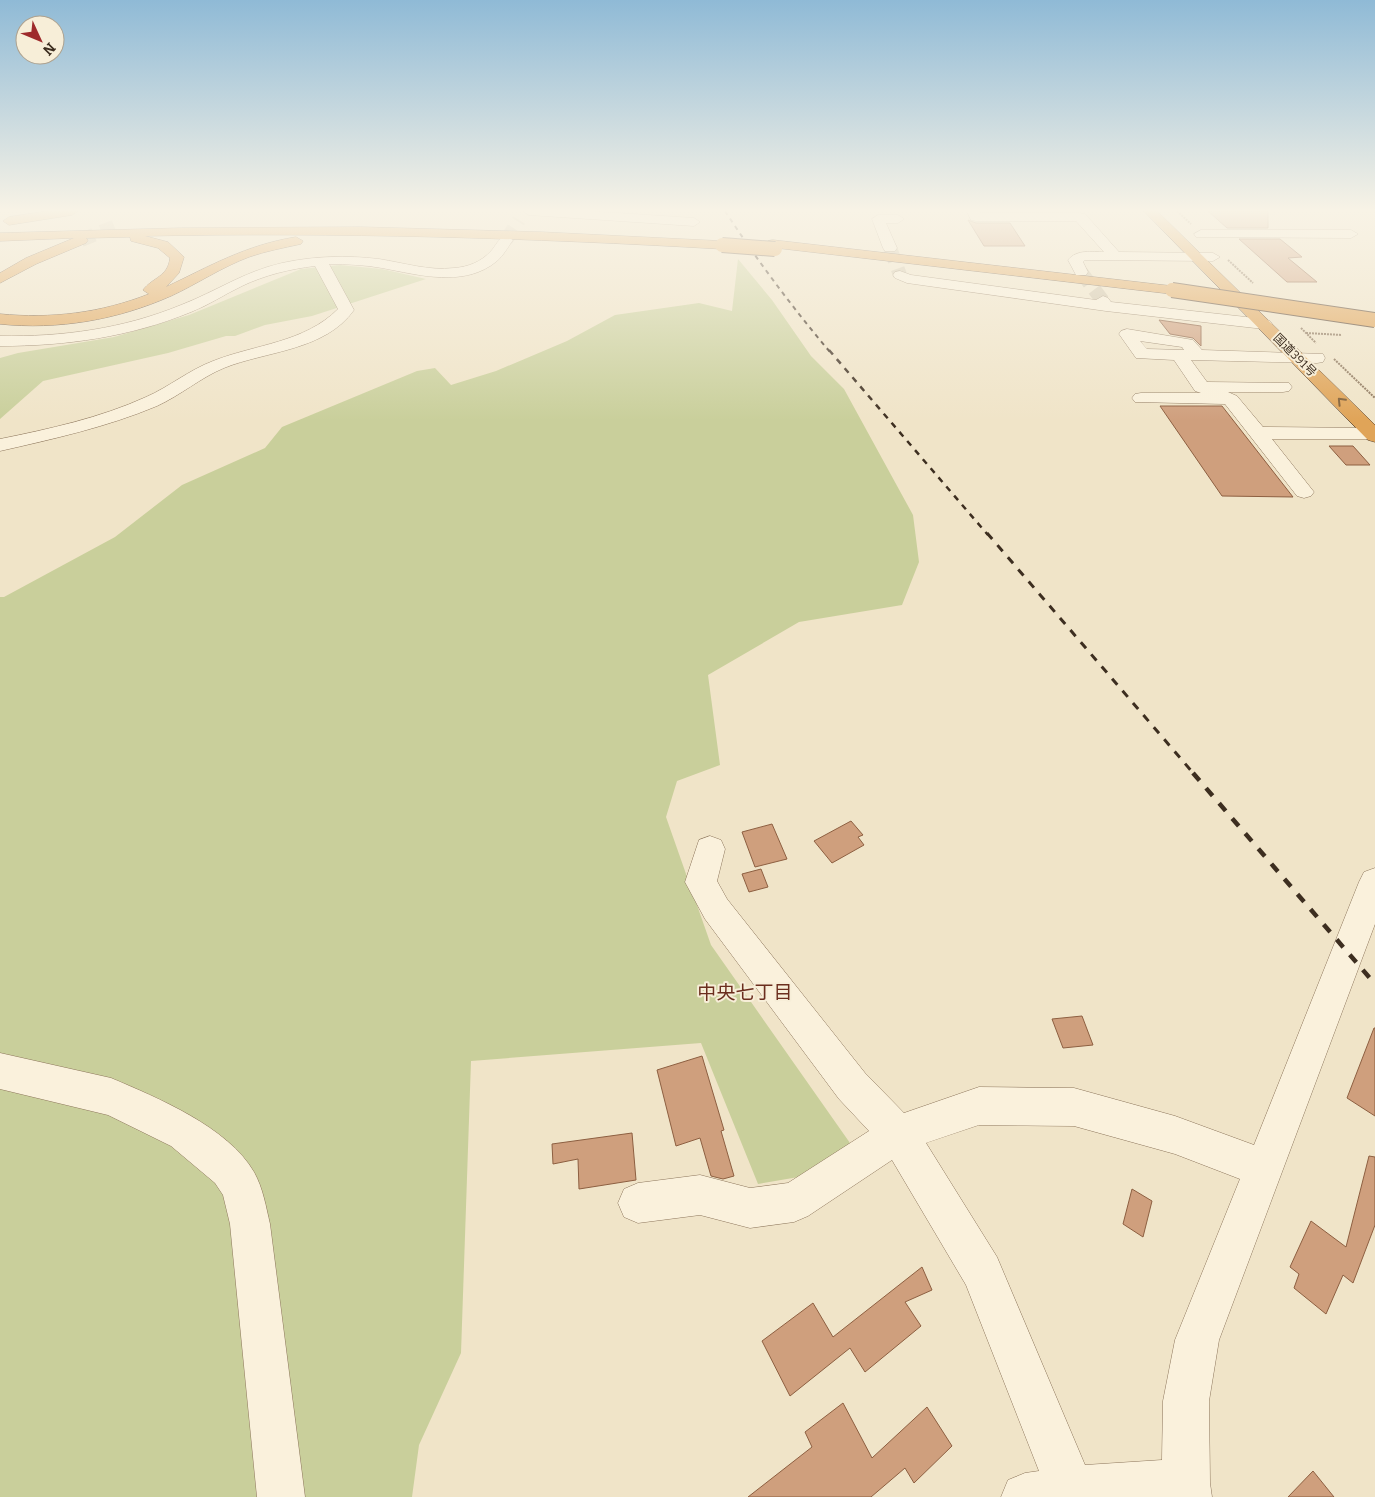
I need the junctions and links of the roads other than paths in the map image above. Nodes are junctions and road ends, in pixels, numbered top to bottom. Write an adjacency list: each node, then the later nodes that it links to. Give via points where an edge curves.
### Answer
1 (165, 281): 9 (highway, via 112,305 58,314 27,313)
2 (188, 281): 10 (highway, via 115,311 62,321)
3 (240, 281): 13 (street, via 185,309 150,321 73,339)
4 (331, 281): 25 (street, via 346,310 338,320 310,336 218,365 154,400 128,410)
5 (922, 281): 12 (street)
6 (1075, 281): 11 (highway, bridge)
7 (1226, 281): 12 (highway, 国道391号)
8 (1231, 281): 17 (highway, 国道391号)
9 (0, 307)
10 (0, 319)
11 (1375, 322)
12 (1264, 324): 16 (highway, 国道391号)
13 (0, 341)
14 (1178, 355): 15 (street); 15 (street, via 1142,354 1127,334 1187,343); 18 (street)
15 (1198, 356): 16 (street)
16 (1298, 358): 17 (street); 24 (highway, 国道391号, one-way to 16)
17 (1317, 358): 22 (highway, 国道391号)
18 (1201, 387): 19 (street); 21 (street)
19 (1283, 387)
20 (1141, 398): 21 (street)
21 (1231, 400): 23 (street)
22 (1375, 415)
23 (1257, 433): 24 (street); 26 (street)
24 (1374, 435)
25 (0, 445)
26 (1304, 492)
27 (710, 849): 30 (street, via 701,882 716,909 852,1086)
28 (1375, 882): 31 (street)
29 (0, 1071): 35 (street, via 111,1097 160,1120 184,1133 229,1169 242,1188 250,1224)
30 (898, 1134): 31 (street, via 980,1106 1074,1107 1174,1134); 32 (street, via 794,1202 750,1208 700,1195); 33 (street, via 982,1272)
31 (1264, 1168): 34 (street, via 1197,1340 1186,1400)
32 (638, 1203)
33 (1071, 1490): 34 (street); 36 (street)
34 (1187, 1490)
35 (281, 1497)
36 (1025, 1497)

